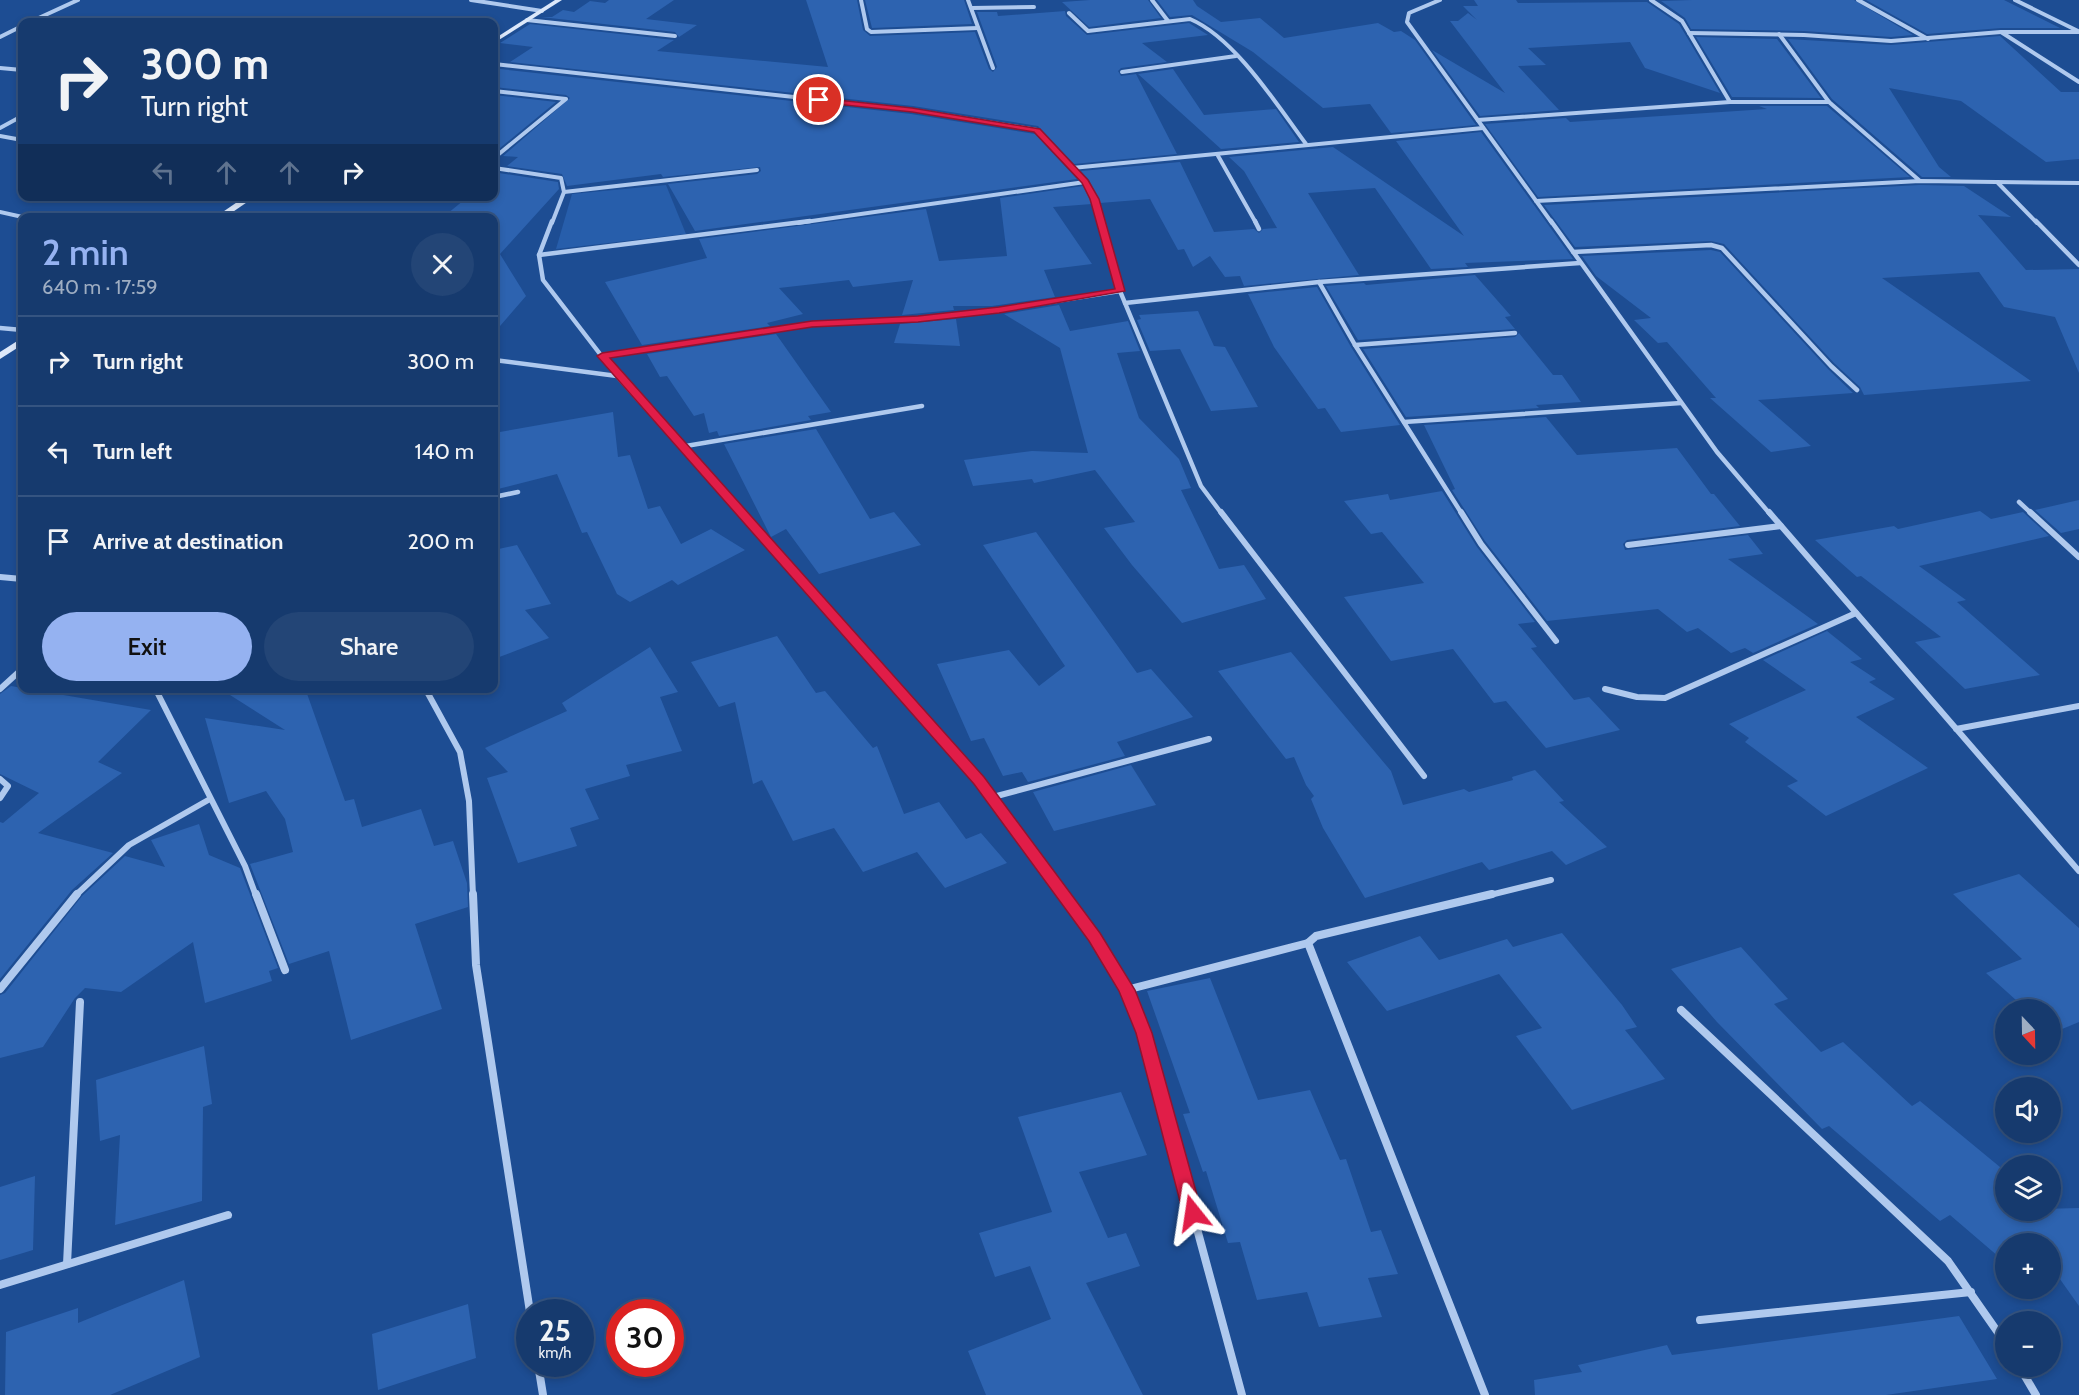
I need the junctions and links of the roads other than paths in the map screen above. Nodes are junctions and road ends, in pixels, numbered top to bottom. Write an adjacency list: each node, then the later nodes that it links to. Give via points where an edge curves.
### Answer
1 (78, 0): 15 (street)
2 (471, 0): 13 (street)
3 (559, 0): 13 (street)
4 (861, 0): 19 (street, via 871,32)
5 (968, 0): 12 (street)
6 (1152, 0): 17 (street)
7 (1440, 0): 39 (street, via 1410,13 1407,22)
8 (1651, 0): 22 (street, via 1682,21)
9 (1858, 0): 27 (street)
10 (2015, 0): 21 (street)
11 (1034, 7): 12 (street)
12 (972, 8): 19 (street)
13 (542, 11): 16 (street)
14 (1069, 13): 17 (street, via 1086,31)
15 (39, 18)
16 (527, 20): 24 (street); 26 (street)
17 (1168, 21): 28 (street, via 1200,20)
18 (18, 28): 25 (street)
19 (978, 28): 31 (street)
20 (2001, 32): 21 (street); 27 (street); 34 (street)
21 (2079, 32)
22 (1689, 33): 23 (street); 36 (street)
23 (1779, 34): 27 (street, via 1879,41); 37 (street)
24 (675, 36)
25 (0, 37)
26 (498, 38)
27 (1928, 39)
28 (1236, 56): 33 (street); 44 (street)
29 (498, 64): 47 (street, via 912,110 1026,127 1037,130)
30 (0, 68): 32 (street)
31 (993, 68)
32 (18, 70)
33 (1122, 72)
34 (2079, 82)
35 (498, 91): 46 (street, via 566,99)
36 (1730, 102): 37 (street); 39 (street)
37 (1829, 102): 50 (street)
38 (18, 118): 40 (street)
39 (1478, 120): 41 (street)
40 (0, 128)
41 (1484, 128): 44 (street); 56 (street)
42 (0, 136): 43 (street)
43 (18, 139)
44 (1306, 144): 45 (street)
45 (1217, 154): 47 (street); 60 (street)
46 (498, 155)
47 (1072, 168): 51 (street)
48 (498, 169): 54 (street, via 561,178)
49 (758, 170): 54 (street)
50 (1920, 181): 52 (street); 56 (street)
51 (1085, 182): 62 (street); 66 (street, via 1095,199)
52 (1998, 183): 53 (street); 64 (street)
53 (2079, 183)
54 (564, 192): 62 (street)
55 (244, 201): 58 (street)
56 (1536, 201): 61 (street)
57 (0, 212): 59 (street)
58 (226, 213)
59 (18, 216)
60 (1259, 229)
61 (1573, 252): 63 (street); 79 (street, via 1711,245 1722,248)
62 (539, 255): 74 (street, via 543,280)
63 (1580, 263): 65 (street); 80 (street)
64 (2079, 265)
65 (1319, 282): 67 (street); 72 (street)
66 (1120, 291): 67 (street); 74 (street, via 930,318 812,324)
67 (1125, 303): 102 (street, via 1200,486)
68 (0, 328): 69 (street)
69 (18, 330)
70 (1515, 333): 72 (street)
71 (18, 344): 73 (street)
72 (1355, 345): 82 (street)
73 (0, 356)
74 (602, 356): 78 (street)
75 (498, 361): 76 (street)
76 (501, 361): 77 (street); 78 (street)
77 (498, 363)
78 (617, 376): 83 (street)
79 (1857, 390)
80 (1681, 403): 82 (street); 87 (street)
81 (922, 406): 83 (street)
82 (1404, 422): 93 (street, via 1481,544)
83 (680, 447): 104 (street)
84 (518, 492): 85 (street)
85 (498, 496)
86 (2019, 502): 89 (street)
87 (1780, 526): 88 (street); 92 (street)
88 (1628, 545)
89 (2079, 557)
90 (0, 577): 91 (street)
91 (18, 579)
92 (1856, 613): 96 (street, via 1665,698 1637,697); 100 (street)
93 (1556, 641)
94 (18, 673): 95 (street)
95 (0, 689)
96 (1605, 689)
97 (157, 693): 106 (street)
98 (428, 693): 119 (street, via 460,752 469,801 476,965)
99 (2079, 706): 100 (street)
100 (1956, 729): 107 (street)
101 (1209, 739): 104 (street)
102 (1424, 776)
103 (0, 779): 105 (street, via 8,786)
104 (993, 797): 112 (street, via 1095,937)
105 (0, 798)
106 (210, 799): 110 (street, via 245,866); 111 (street, via 117,854 73,900)
107 (2079, 871)
108 (1551, 880): 109 (street, via 1316,936)
109 (1308, 943): 112 (street); 126 (street)
110 (285, 970)
111 (0, 989)
112 (1126, 990): 125 (street, via 1144,1033)
113 (80, 1002): 116 (street)
114 (1681, 1010): 118 (street, via 1910,1223 1948,1261)
115 (228, 1215): 116 (street)
116 (67, 1264): 117 (street)
117 (0, 1285)
118 (1971, 1292): 120 (street); 121 (street)
119 (528, 1299)
120 (1700, 1320)
121 (1995, 1328)
122 (540, 1377): 124 (street)
123 (2025, 1377): 127 (street)
124 (543, 1395)
125 (1242, 1395)
126 (1485, 1395)
127 (2036, 1395)

